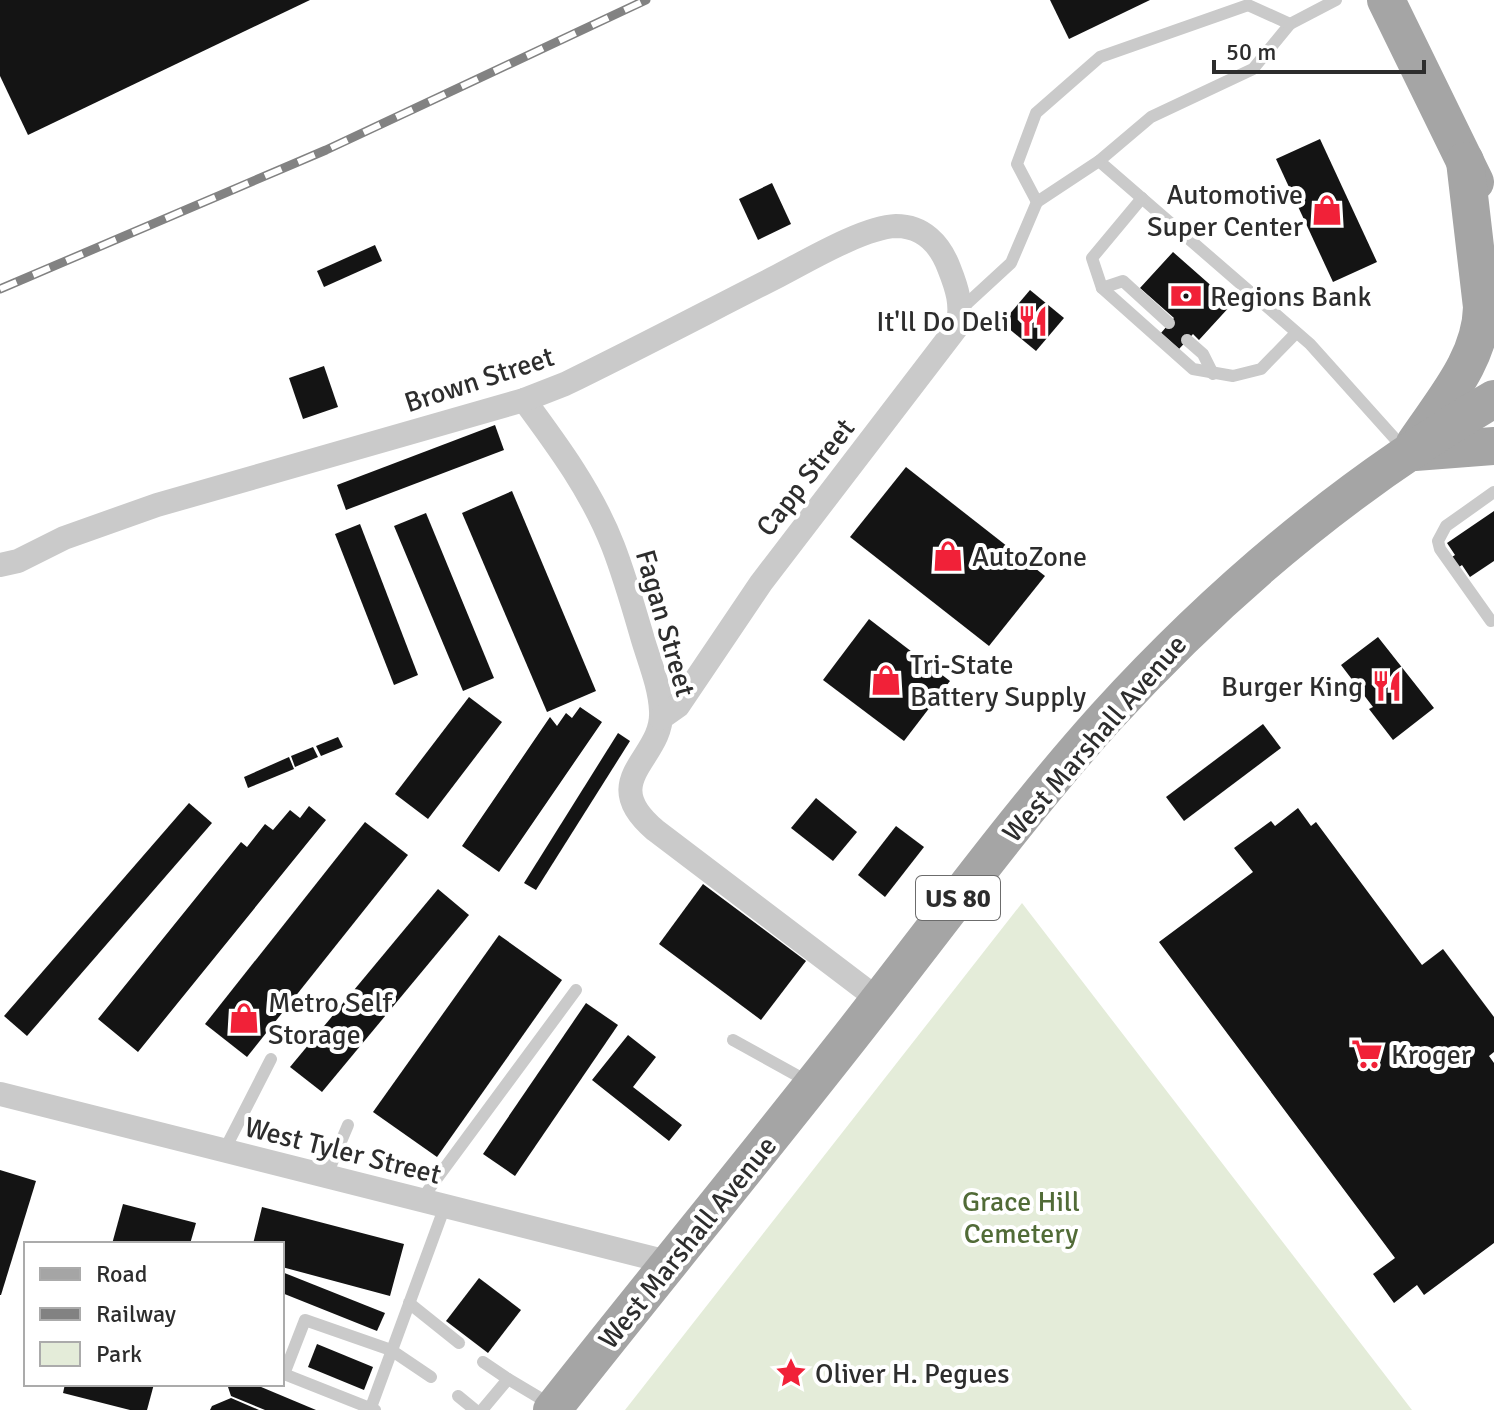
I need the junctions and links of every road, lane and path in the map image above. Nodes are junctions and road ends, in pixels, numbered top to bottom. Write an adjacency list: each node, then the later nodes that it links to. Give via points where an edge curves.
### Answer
1 (1336, 0): 3 (lane)
2 (1386, 0): 5 (main road)
3 (1290, 24): 4 (lane, via 1253,69 1151,117); 7 (lane, via 1248,5 1100,57 1036,113 1017,164)
4 (1099, 161): 6 (lane); 7 (lane)
5 (1480, 172): 8 (main road); 18 (main road, via 1480,330 1469,360)
6 (1142, 198): 9 (lane, via 1092,258); 12 (lane)
7 (1037, 202): 10 (lane, via 1011,263)
8 (1494, 220)
9 (1102, 288): 11 (lane, via 1123,281); 14 (lane, via 1193,369)
10 (961, 309): 16 (street, Brown Street, via 947,262 926,234 913,228 879,228); 22 (street, Capp Street, via 950,340 761,583 678,706)
11 (1169, 323)
12 (1296, 333): 14 (lane, via 1261,369 1233,376); 18 (lane)
13 (1187, 340): 14 (lane, via 1203,354)
14 (1213, 374)
15 (1494, 399): 18 (main road, West Marshall Avenue / US 80)
16 (524, 400): 20 (street, Brown Street, via 157,505); 22 (street, Fagan Street, via 571,465 614,547)
17 (1494, 446): 18 (main road)
18 (1408, 453): 24 (main road, West Marshall Avenue / US 80, via 1280,549 1175,644 1078,749)
19 (1494, 492): 21 (lane, via 1446,526 1438,541)
20 (0, 565)
21 (1491, 621)
22 (661, 718): 24 (street, Fagan Street, via 659,732 632,778 634,805 645,822)
23 (576, 990): 32 (lane)
24 (879, 1000): 27 (main road, West Marshall Avenue / US 80)
25 (733, 1040): 27 (lane)
26 (271, 1059): 30 (lane)
27 (813, 1084): 33 (main road, West Marshall Avenue / US 80)
28 (0, 1094): 30 (street, West Tyler Street)
29 (348, 1125): 31 (lane)
30 (224, 1151): 31 (street, West Tyler Street)
31 (326, 1177): 32 (street, West Tyler Street)
32 (433, 1203): 33 (street, West Tyler Street); 34 (lane)
33 (671, 1263): 41 (main road, West Marshall Avenue / US 80)
34 (409, 1303): 35 (lane); 36 (lane)
35 (459, 1343)
36 (391, 1350): 38 (lane); 42 (lane); 42 (lane, via 305,1320 284,1374)
37 (483, 1362): 39 (lane)
38 (431, 1377)
39 (508, 1379): 41 (lane); 44 (lane)
40 (458, 1396): 43 (lane)
41 (554, 1408)
42 (372, 1409)
43 (475, 1410)
44 (482, 1410)

